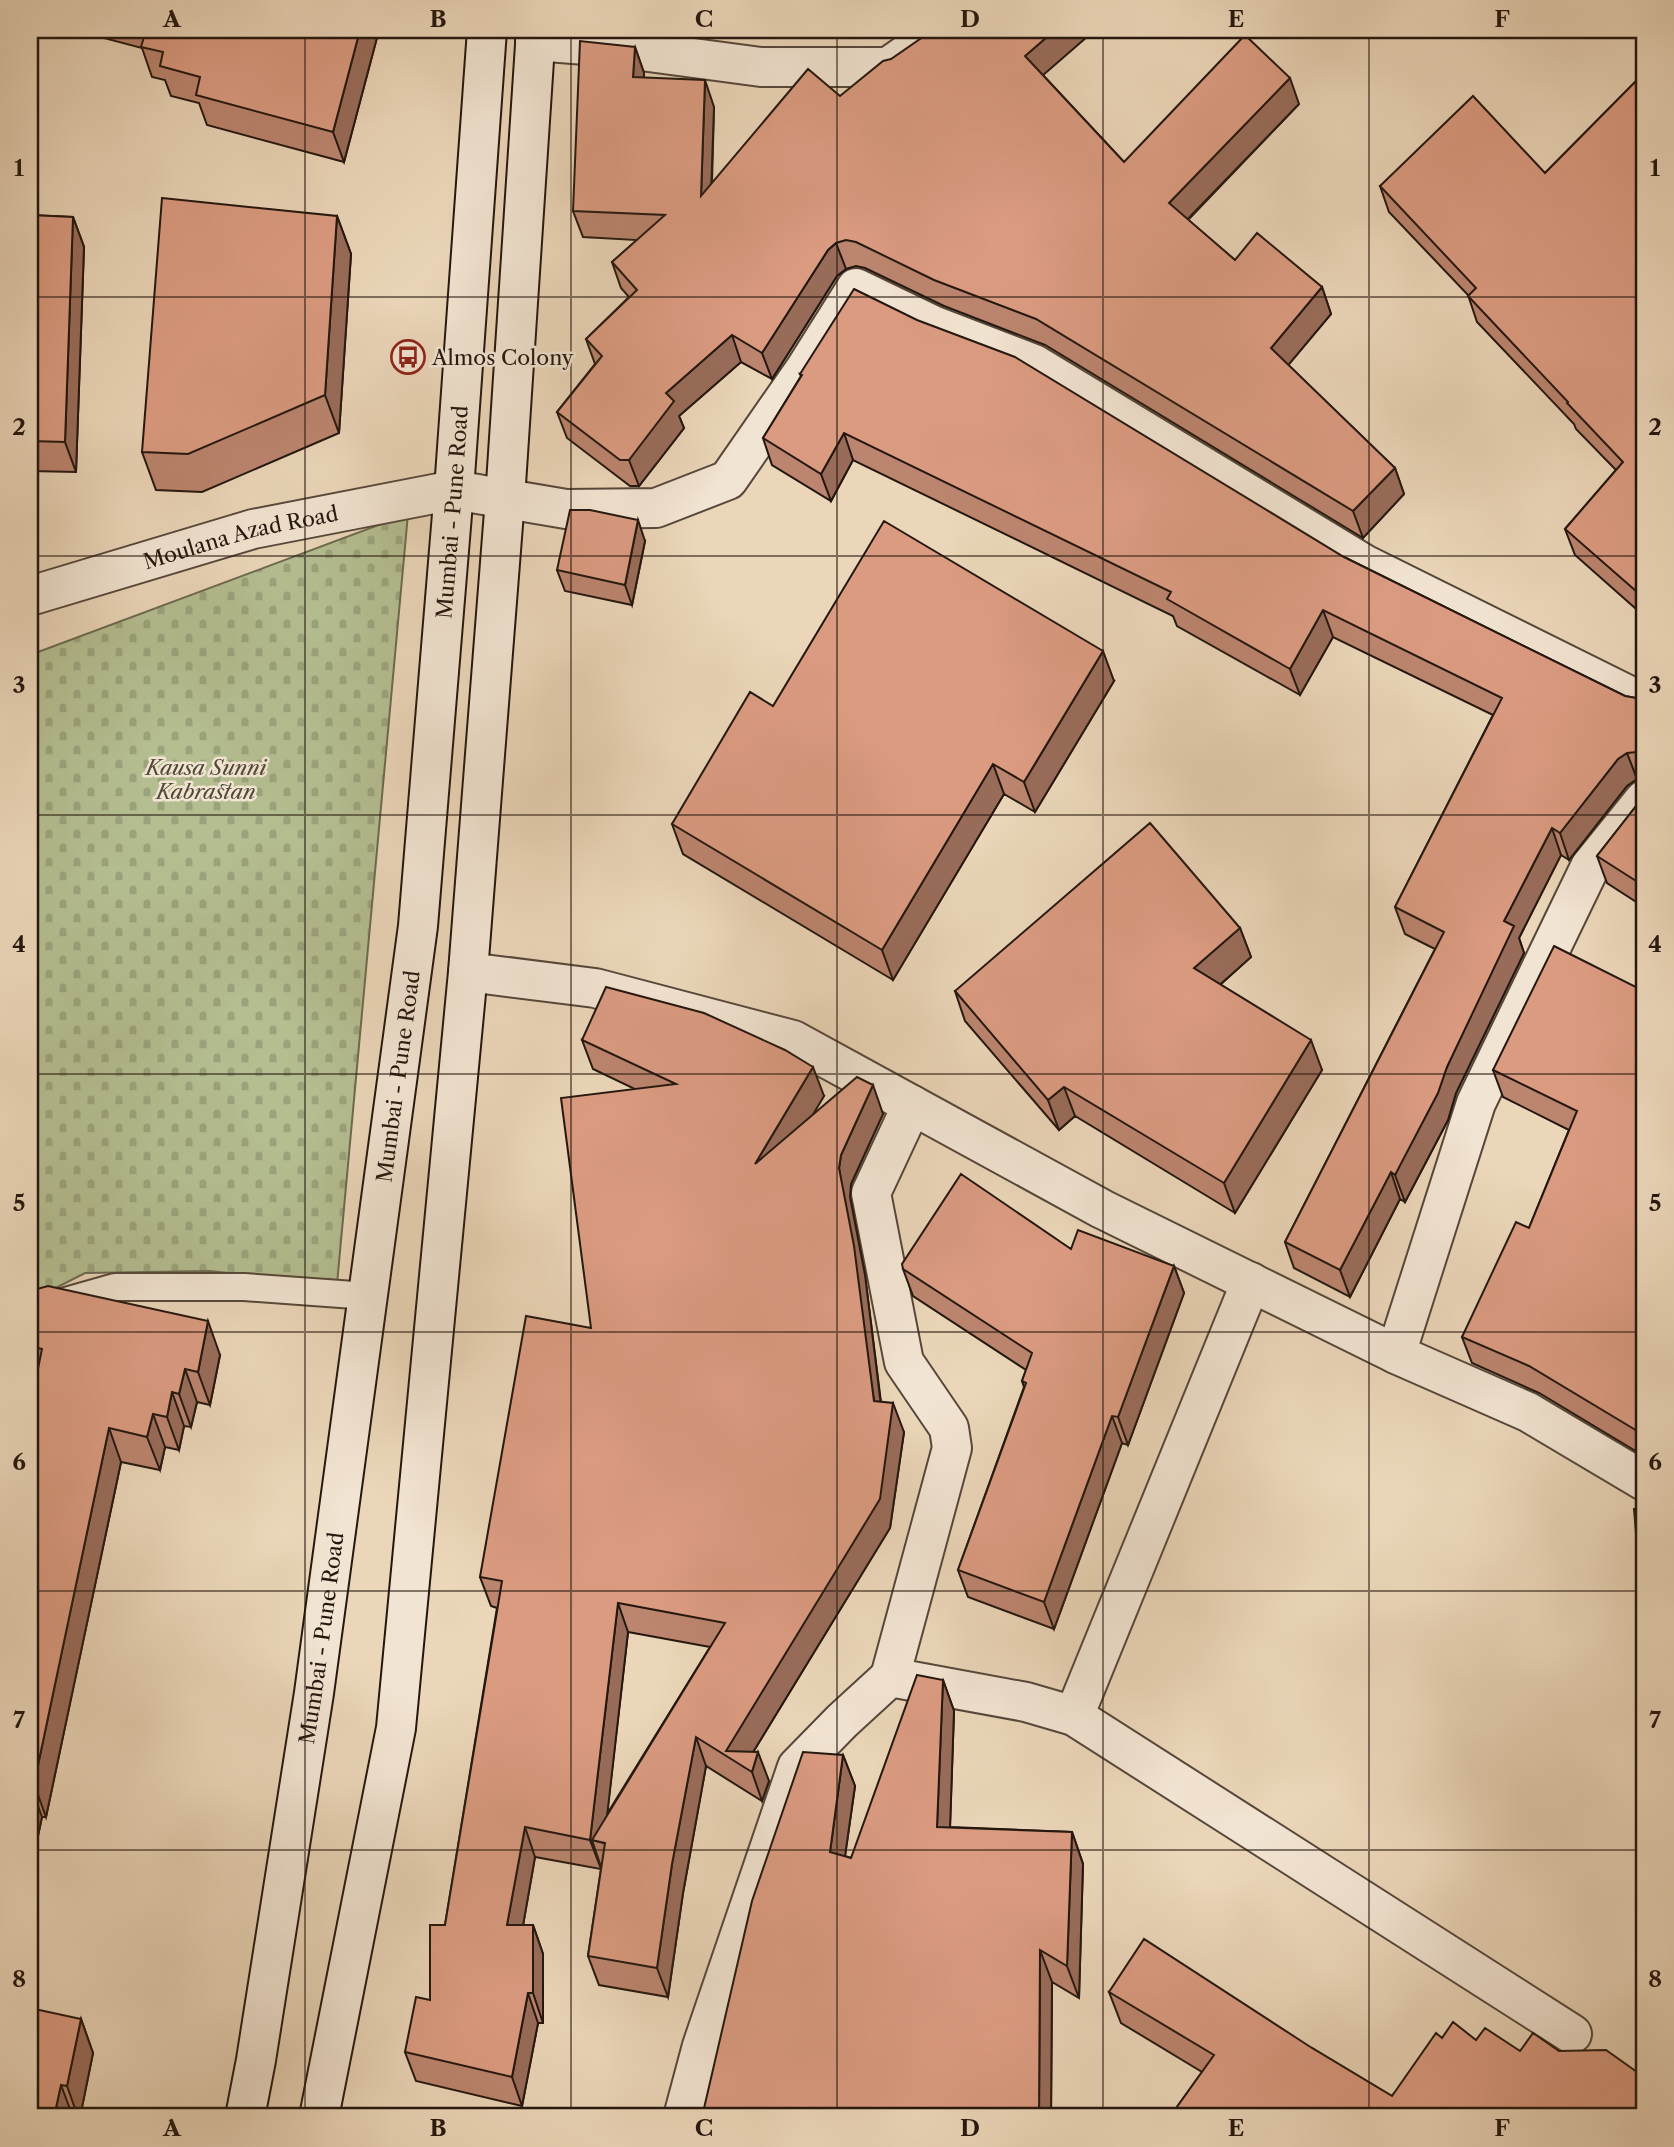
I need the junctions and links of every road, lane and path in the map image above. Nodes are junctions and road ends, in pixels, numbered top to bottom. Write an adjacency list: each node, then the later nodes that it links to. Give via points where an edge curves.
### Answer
1 (487, 30): 4 (street, Mumbai - Pune Road)
2 (941, 30): 3 (street, via 888,67 761,67)
3 (536, 35): 5 (street)
4 (454, 490): 5 (street); 6 (street, Moulana Azad Road, via 253,529); 12 (street, Mumbai - Pune Road, via 418,926)
5 (505, 499): 7 (street, via 566,509 656,508 728,480 856,288 935,326 1034,364 1364,565); 9 (street)
6 (30, 596)
7 (1644, 703)
8 (1644, 800): 14 (street, via 1590,867 1476,1103)
9 (468, 972): 10 (street, via 596,988 793,1040); 20 (street, via 396,1728)
10 (912, 1105): 11 (street, via 1102,1209); 16 (street, via 872,1193 904,1362 949,1428 953,1448)
11 (1251, 1282): 14 (street); 17 (street)
12 (369, 1296): 13 (lane, via 244,1287 115,1287); 19 (street, Mumbai - Pune Road, via 314,1693)
13 (30, 1315)
14 (1396, 1354): 15 (street, via 1528,1412)
15 (1644, 1482)
16 (890, 1677): 17 (street, via 1026,1702); 21 (street, via 797,1767 702,2046)
17 (1074, 1716): 18 (street)
18 (1572, 2034)
19 (245, 2117)
20 (319, 2117)
21 (683, 2117)

